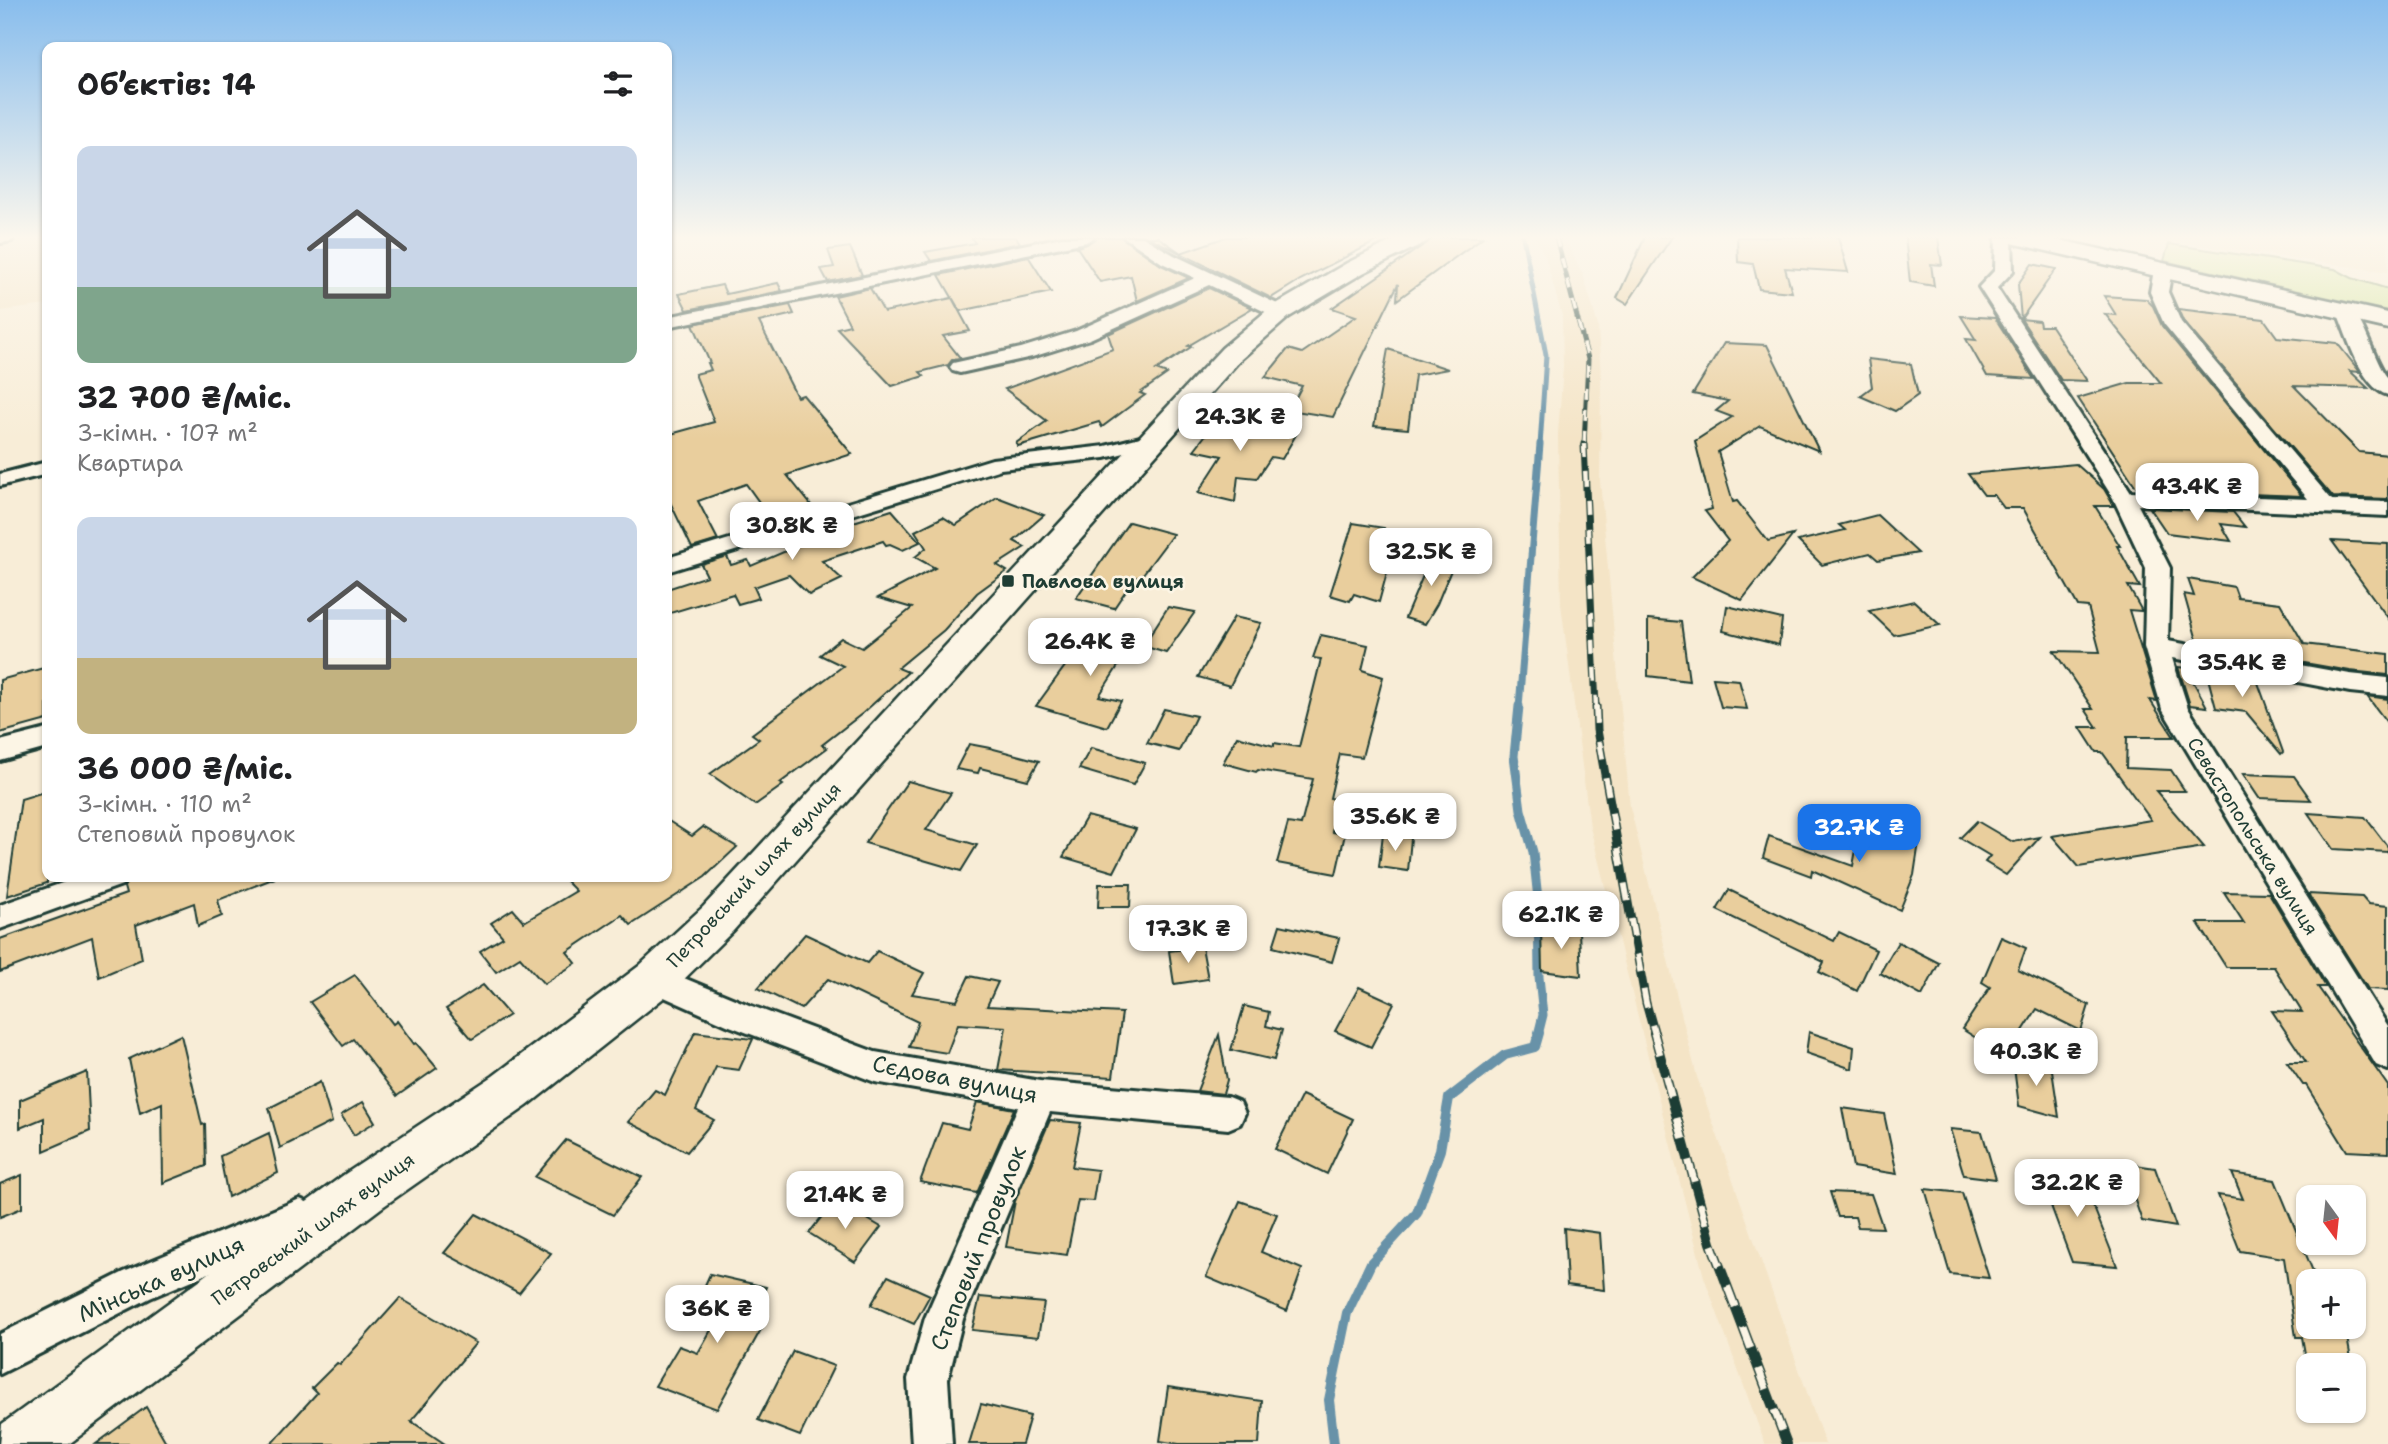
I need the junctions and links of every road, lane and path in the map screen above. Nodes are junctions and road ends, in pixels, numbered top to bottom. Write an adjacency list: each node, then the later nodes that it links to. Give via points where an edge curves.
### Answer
1 (750, 304): 10 (street)
2 (1151, 304): 12 (street, via 1083,335)
3 (1263, 304): 8 (street)
4 (1293, 304): 8 (street, Петровський шлях вулиця)
5 (1999, 304): 17 (street, Севастопольська вулиця)
6 (2164, 304): 18 (street, via 2173,324)
7 (2313, 304): 9 (street)
8 (1280, 312): 14 (street, Петровський шлях вулиця, via 1231,354)
9 (2346, 312): 11 (street); 13 (street, via 2371,371)
10 (672, 320)
11 (2388, 321)
12 (960, 367)
13 (2388, 389)
14 (1156, 439): 20 (street, via 1105,452 999,463); 27 (street, Петровський шлях вулиця, via 718,919)
15 (42, 469): 16 (street)
16 (0, 480)
17 (2124, 498): 18 (street); 21 (street, Севастопольська вулиця, via 2158,568)
18 (2325, 506): 19 (street)
19 (2387, 510)
20 (672, 563)
21 (2156, 647): 22 (street); 28 (street, Севастопольська вулиця, via 2175,709)
22 (2388, 687)
23 (42, 740): 24 (street)
24 (0, 751)
25 (97, 882): 26 (street)
26 (0, 917)
27 (655, 979): 29 (street, Сєдова вулиця, via 875,1067); 31 (street, Петровський шлях вулиця, via 510,1091)
28 (2388, 1055)
29 (1040, 1096): 30 (street, Сєдова вулиця); 34 (street, Степовий провулок, via 944,1318 928,1380)
30 (1228, 1113)
31 (363, 1191): 32 (street, Мінська вулиця, via 137,1285); 33 (street, Петровський шлях вулиця)
32 (0, 1356)
33 (22, 1444)
34 (932, 1444)

